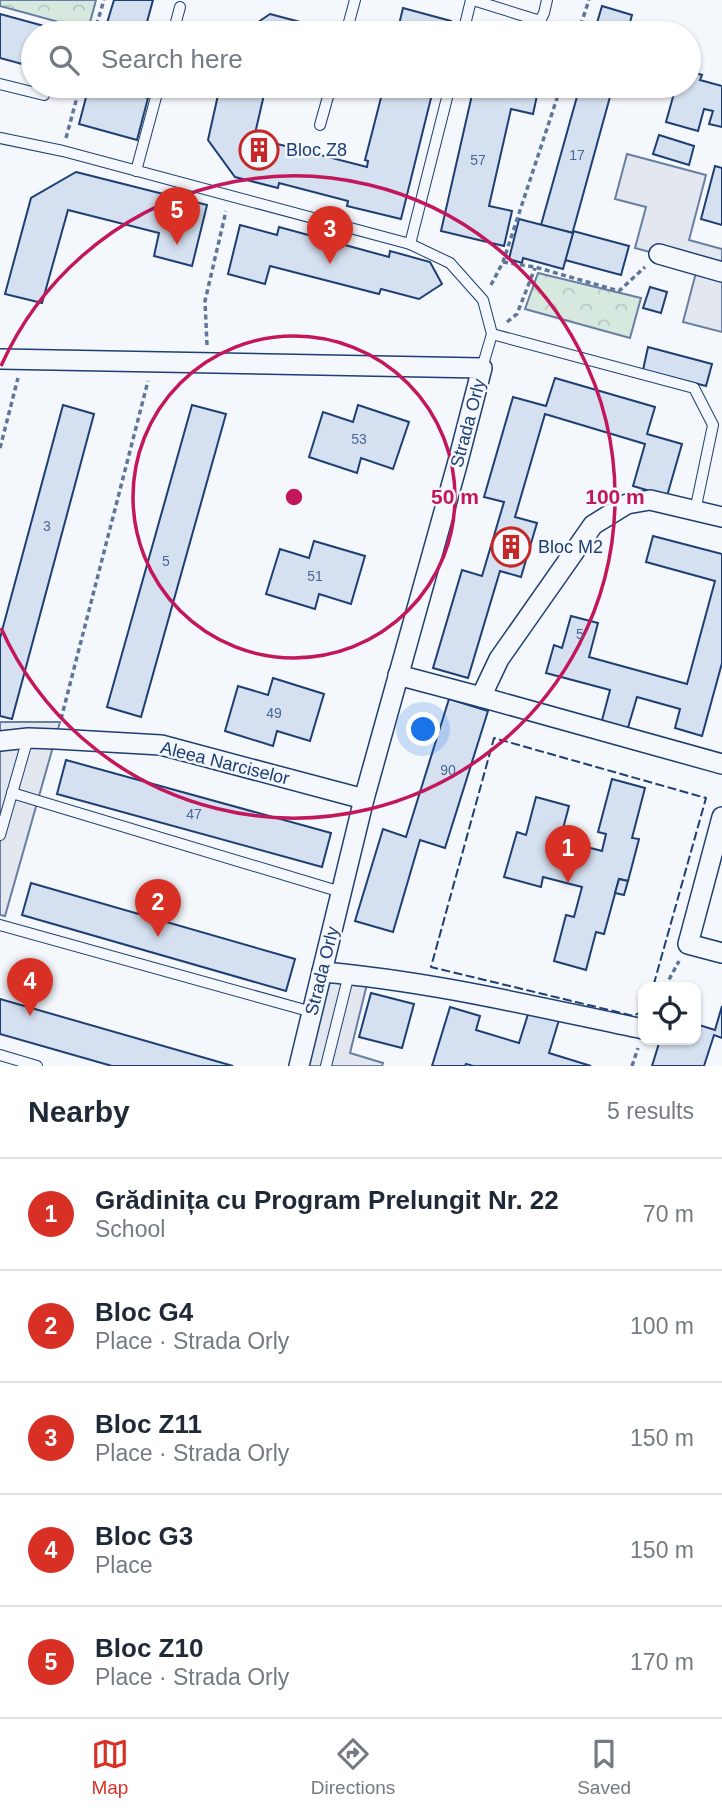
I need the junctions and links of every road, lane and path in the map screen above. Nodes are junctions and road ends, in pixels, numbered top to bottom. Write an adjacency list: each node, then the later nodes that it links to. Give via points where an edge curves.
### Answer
1 (104, 0): 7 (path)
2 (355, 0): 9 (lane)
3 (472, 0): 4 (lane, via 537,20); 10 (lane)
4 (547, 0)
5 (589, 0): 11 (path)
6 (180, 8): 8 (lane)
7 (98, 21)
8 (176, 21)
9 (349, 21)
10 (466, 21)
11 (582, 21)
12 (0, 84): 13 (lane)
13 (21, 89)
14 (77, 98): 21 (path)
15 (156, 98): 22 (lane)
16 (328, 98): 19 (lane)
17 (447, 98): 24 (lane)
18 (557, 98): 26 (path)
19 (320, 125)
20 (0, 138): 21 (lane)
21 (63, 151): 22 (lane)
22 (136, 171): 23 (lane)
23 (229, 195): 24 (lane); 34 (path, via 205,301)
24 (410, 244): 29 (lane, via 450,263)
25 (659, 254): 27 (path, via 619,292); 28 (street)
26 (503, 262): 27 (path); 29 (path)
27 (536, 267): 30 (path, via 517,314)
28 (722, 272)
29 (483, 300): 30 (lane)
30 (492, 334): 35 (lane); 37 (lane, via 694,388 713,425)
31 (0, 359): 32 (street, Strada Orly)
32 (23, 359): 33 (street, Strada Orly); 36 (path)
33 (153, 362): 34 (street, Strada Orly); 42 (path)
34 (208, 363): 35 (street, Strada Orly)
35 (482, 368): 39 (street, Strada Orly)
36 (0, 447)
37 (695, 511): 38 (street); 40 (street, via 650,500 627,504 593,525 499,659)
38 (722, 517)
39 (398, 675): 40 (street); 46 (street, Strada Orly)
40 (481, 696): 44 (street)
41 (28, 738): 42 (street, Aleea Narciselor); 43 (street, Aleea Narciselor); 45 (lane)
42 (55, 739): 46 (street, Aleea Narciselor, via 161,745)
43 (0, 741)
44 (722, 764)
45 (12, 793): 48 (lane); 49 (lane)
46 (364, 799): 49 (street, Strada Orly)
47 (722, 817): 51 (street)
48 (0, 835)
49 (341, 892): 53 (street, Strada Orly)
50 (0, 925): 56 (lane)
51 (688, 944): 52 (street); 55 (path)
52 (722, 953)
53 (322, 972): 54 (street); 56 (street, Strada Orly)
54 (349, 974): 57 (street); 61 (lane)
55 (668, 982)
56 (312, 1012): 60 (street, Strada Orly)
57 (638, 1028)
58 (0, 1055): 59 (lane)
59 (37, 1066)
60 (299, 1066)
61 (326, 1066)

